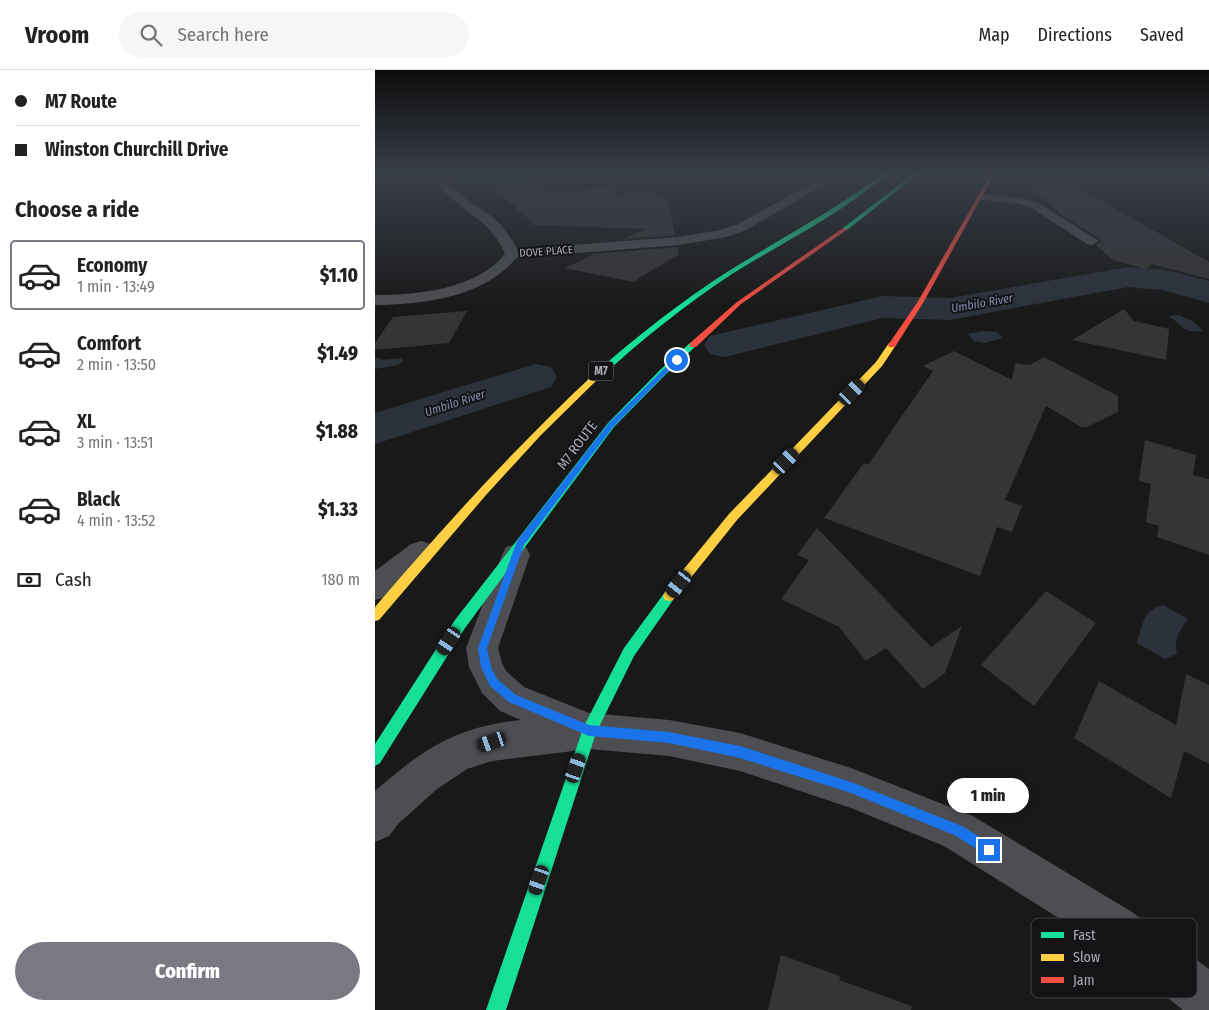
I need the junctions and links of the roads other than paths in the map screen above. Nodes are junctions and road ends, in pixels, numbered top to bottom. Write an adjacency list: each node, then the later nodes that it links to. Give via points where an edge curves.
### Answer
1 (488, 219): 8 (street, via 505,238)
2 (757, 219): 8 (street, DOVE PLACE, via 722,234 679,241)
3 (819, 219): 10 (main road, M7, via 697,295 605,367 513,456)
4 (859, 219): 11 (main road, M7 ROUTE, via 739,303 664,371 611,425)
5 (968, 219): 14 (main road, via 920,303 879,364 733,517 668,597 629,652)
6 (1057, 219): 7 (street)
7 (1092, 241)
8 (512, 254): 9 (street, via 500,269 486,278 418,297)
9 (375, 300)
10 (439, 538): 12 (street); 13 (main road, M7)
11 (520, 544): 14 (street, via 482,648 486,667 494,682 513,699); 15 (main road, M7 ROUTE, via 460,624)
12 (375, 588)
13 (375, 616)
14 (589, 731): 16 (street, via 492,742 457,754 423,775); 17 (street, via 669,738 740,752 851,788 958,831); 20 (main road)
15 (375, 758)
16 (375, 822)
17 (1100, 918)
18 (1197, 990): 19 (street)
19 (1209, 999)
20 (496, 1010)

